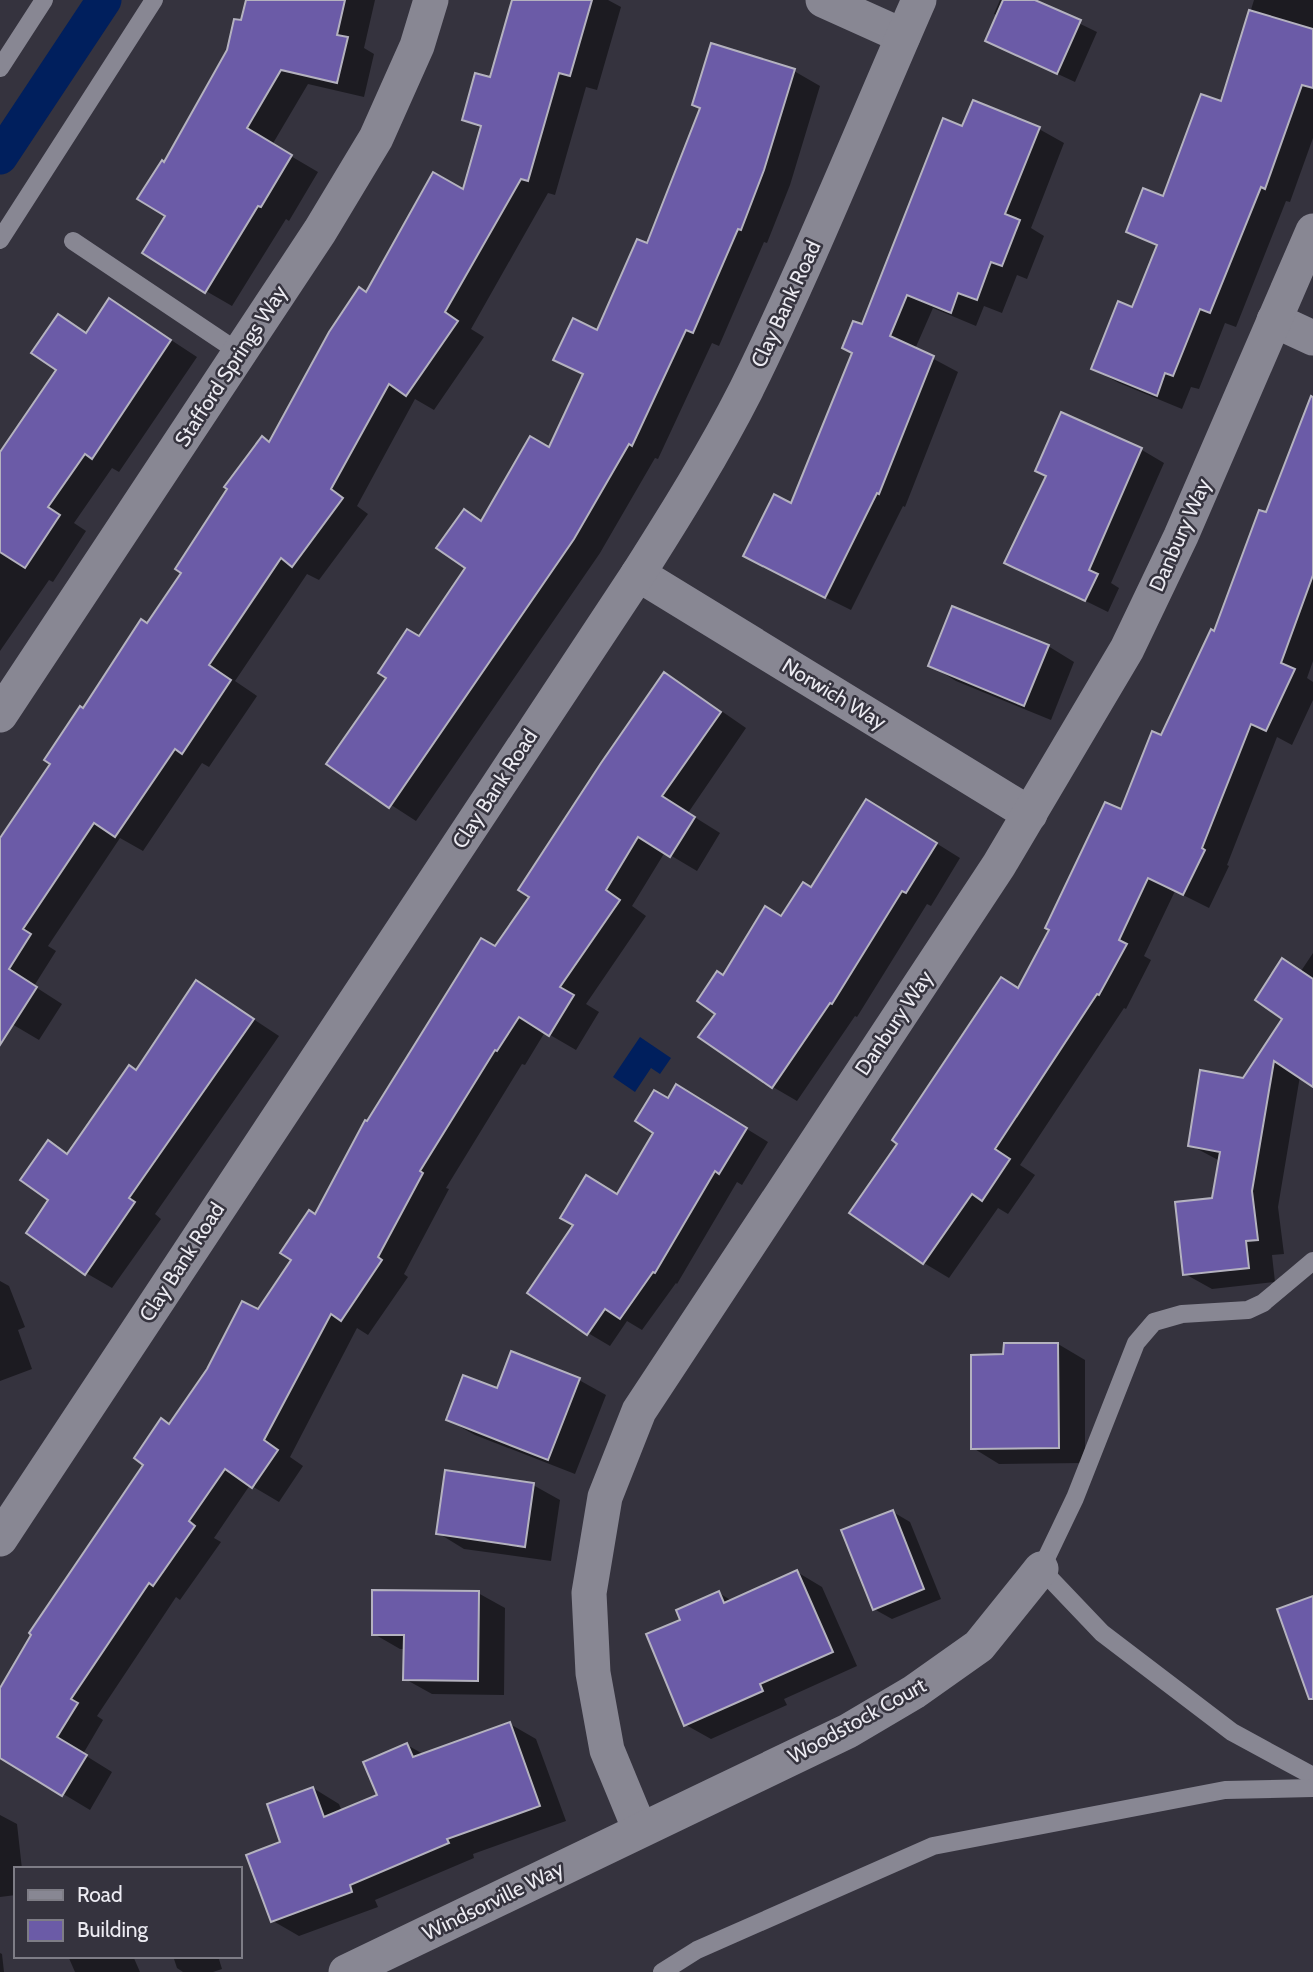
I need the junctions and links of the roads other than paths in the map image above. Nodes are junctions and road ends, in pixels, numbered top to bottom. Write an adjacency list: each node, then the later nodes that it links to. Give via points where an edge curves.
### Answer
1 (44, 0): 7 (lane)
2 (154, 0): 9 (lane)
3 (431, 0): 13 (street, Stafford Springs Way, via 417,46 376,138)
4 (823, 0): 6 (street)
5 (919, 0): 6 (street, Clay Bank Road)
6 (903, 36): 14 (street, Clay Bank Road, via 745,392)
7 (0, 68)
8 (1313, 231): 11 (street, Danbury Way)
9 (0, 240)
10 (73, 242): 13 (lane)
11 (1274, 320): 12 (street); 16 (street, Danbury Way, via 1127,649)
12 (1313, 338)
13 (240, 353): 15 (street, Stafford Springs Way)
14 (638, 574): 16 (street, Norwich Way); 18 (street, Clay Bank Road)
15 (0, 715)
16 (1030, 814): 22 (street, Danbury Way, via 639,1411 605,1497 589,1593 593,1673 607,1750)
17 (1313, 1261): 19 (lane, via 1248,1310 1182,1314 1154,1322 1136,1343 1075,1498)
18 (0, 1539)
19 (1041, 1569): 20 (lane, via 1102,1633 1232,1732); 22 (street, Woodstock Court, via 979,1646 914,1692 848,1731)
20 (1313, 1776)
21 (1313, 1788): 24 (lane, via 1225,1790 933,1846 697,1951)
22 (640, 1830): 23 (street, Windsorville Way)
23 (346, 1972)
24 (662, 1972)

